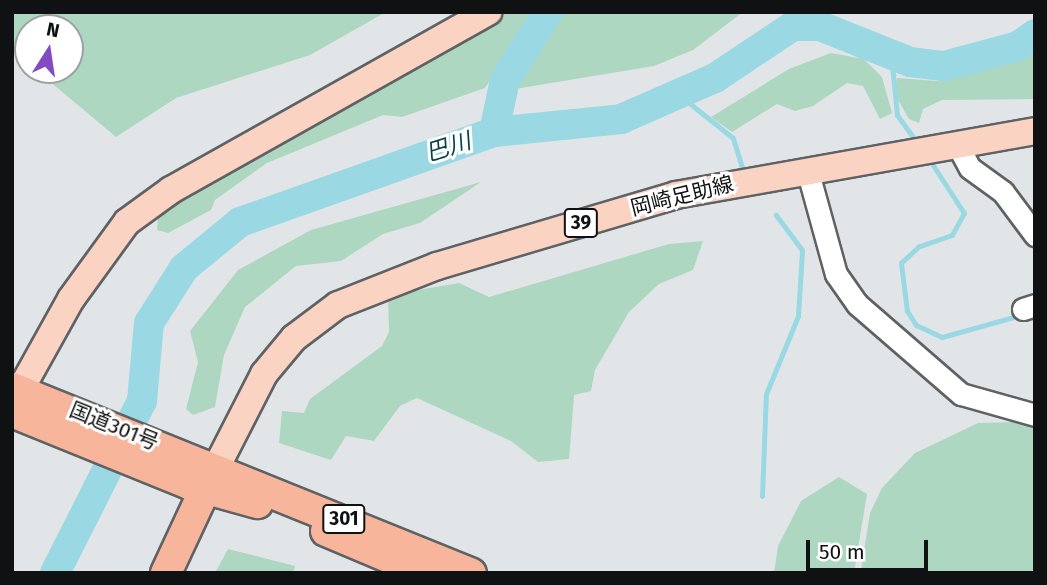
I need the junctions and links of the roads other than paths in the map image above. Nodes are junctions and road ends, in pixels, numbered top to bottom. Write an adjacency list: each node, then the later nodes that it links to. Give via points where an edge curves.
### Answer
1 (488, 12): 6 (main road, via 170,190 127,222 71,299)
2 (1035, 131): 3 (main road, 岡崎足助線 / 39)
3 (957, 145): 4 (main road, 岡崎足助線 / 39); 5 (street, via 971,168 1003,192)
4 (807, 169): 7 (street, via 831,262 857,304 961,394); 8 (main road, 岡崎足助線 / 39, via 676,195 437,265 338,305 294,338 264,374)
5 (1035, 235)
6 (22, 401): 8 (highway, 国道301号 / 301)
7 (1035, 415)
8 (203, 476): 9 (highway); 10 (highway, 国道301号 / 301); 11 (highway, 国道301号 / 301)
9 (166, 573)
10 (426, 573)
11 (471, 573)

